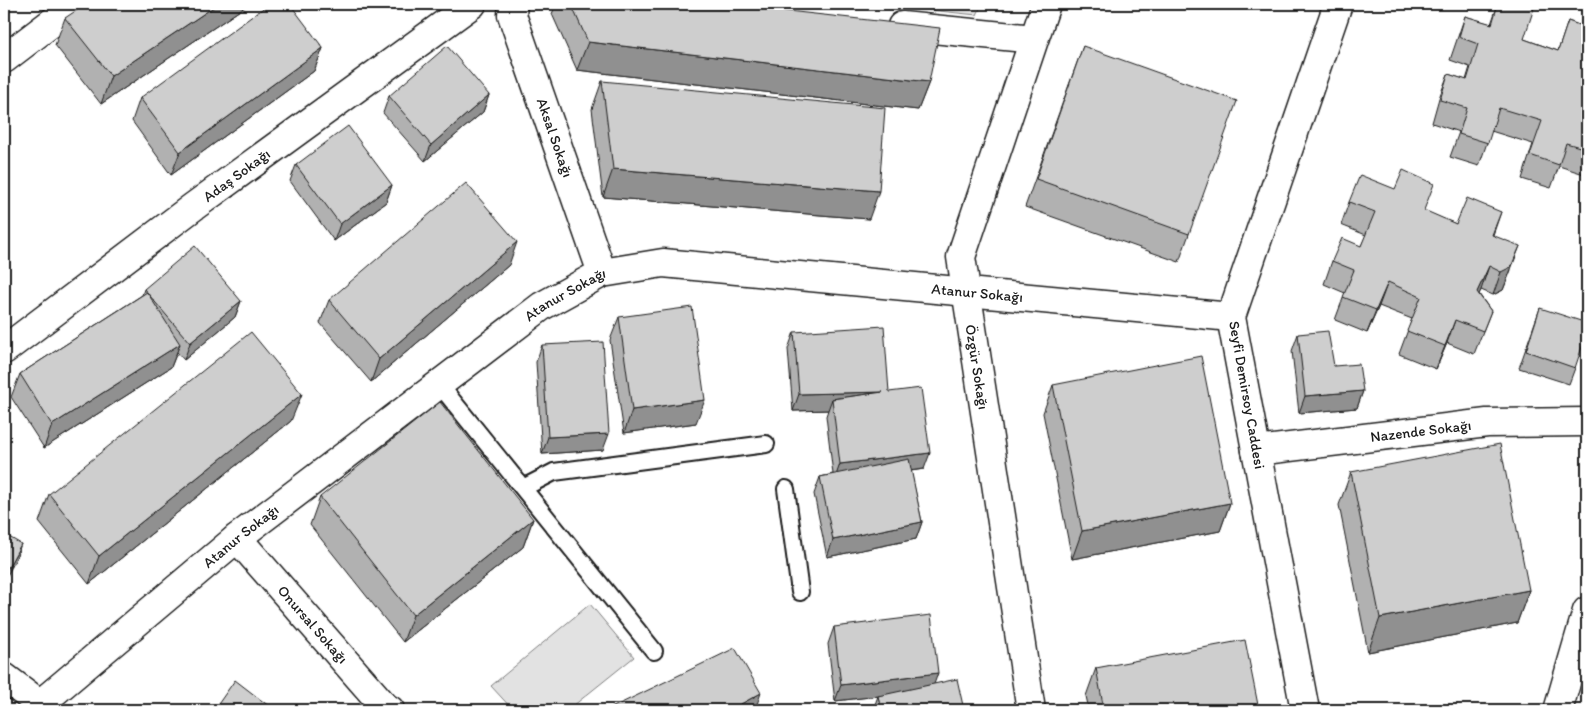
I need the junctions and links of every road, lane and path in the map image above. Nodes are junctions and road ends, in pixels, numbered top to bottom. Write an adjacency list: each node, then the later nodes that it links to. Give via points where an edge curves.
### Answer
1 (76, 4): 8 (street)
2 (472, 4): 12 (street, Adaş Sokağı)
3 (513, 4): 9 (street, Aksal Sokağı, via 512,15)
4 (1046, 4): 7 (street, Özgür Sokağı)
5 (1338, 4): 11 (street, Seyfi Demirsoy Caddesi)
6 (878, 24): 7 (street)
7 (1034, 38): 10 (street, Özgür Sokağı, via 961,256)
8 (4, 59)
9 (602, 273): 10 (street, Atanur Sokağı, via 663,263); 13 (street, Atanur Sokağı, via 542,306)
10 (966, 292): 11 (street, Atanur Sokağı); 27 (street, Özgür Sokağı)
11 (1231, 317): 16 (street, Seyfi Demirsoy Caddesi)
12 (4, 350)
13 (439, 384): 17 (lane); 19 (street, Atanur Sokağı)
14 (1587, 422): 16 (street, Nazende Sokağı, via 1487,423)
15 (766, 444): 17 (lane, via 554,472)
16 (1256, 451): 28 (street, Seyfi Demirsoy Caddesi)
17 (523, 488): 22 (lane)
18 (786, 489): 20 (lane)
19 (237, 538): 24 (street, Atanur Sokağı); 26 (street, Onursal Sokağı)
20 (800, 592)
21 (1587, 611): 25 (street)
22 (654, 651)
23 (4, 677): 24 (street)
24 (38, 707)
25 (1555, 709)
26 (390, 710)
27 (1031, 710)
28 (1306, 710)

